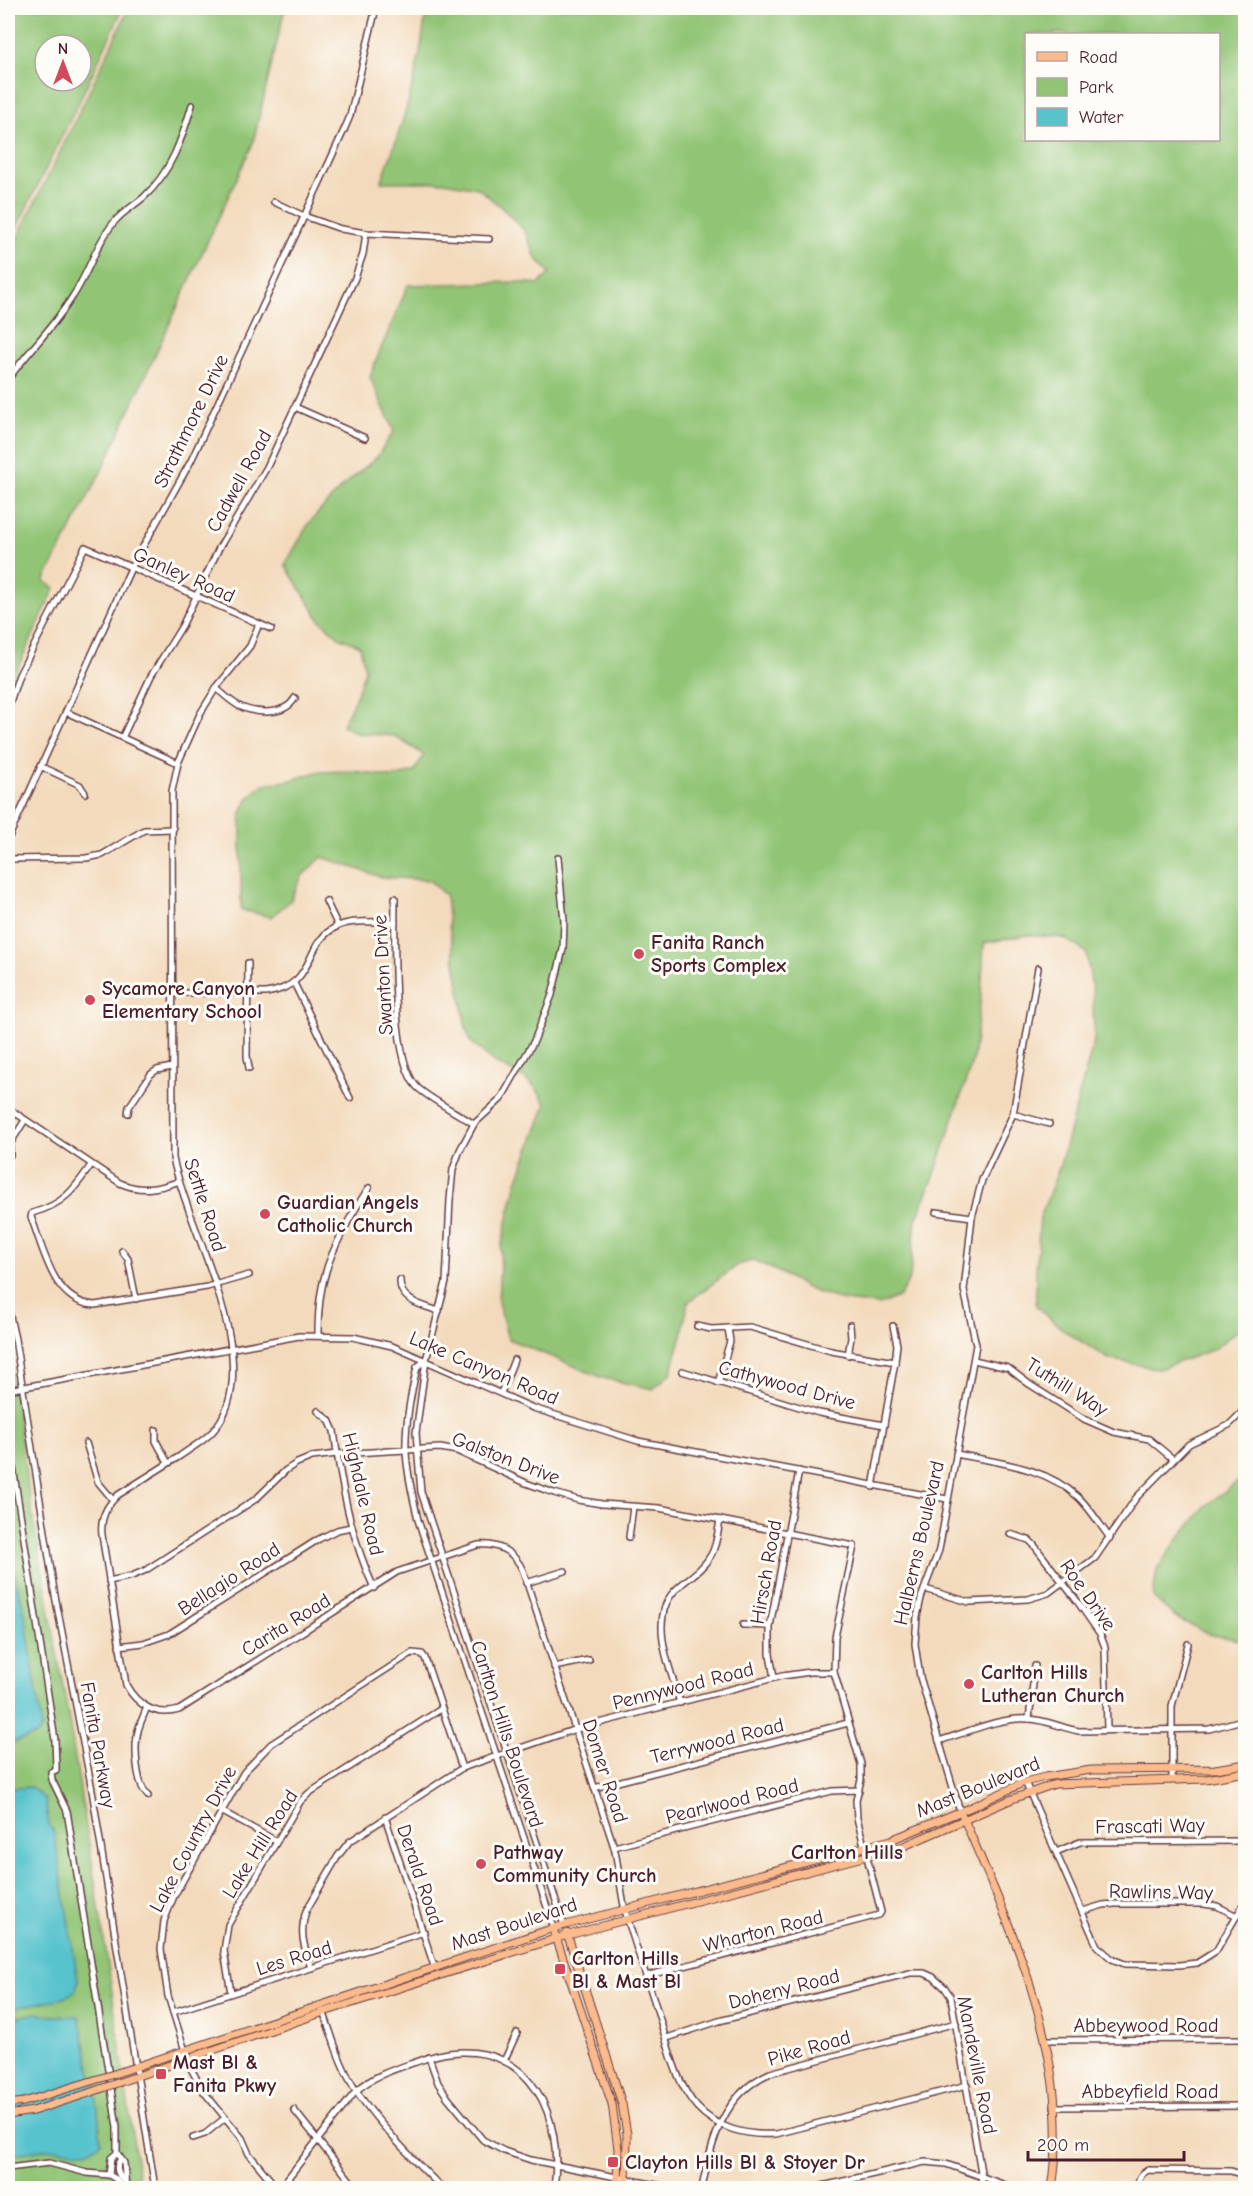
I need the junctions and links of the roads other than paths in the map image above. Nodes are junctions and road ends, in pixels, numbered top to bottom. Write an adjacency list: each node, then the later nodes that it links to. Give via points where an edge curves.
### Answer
1 (376, 8): 4 (street, Strathmore Drive, via 350,116)
2 (192, 105): 7 (street, via 168,168 144,197 116,220 72,298)
3 (274, 202): 4 (street)
4 (304, 216): 5 (street); 10 (street, Strathmore Drive, via 191,461)
5 (366, 233): 6 (street); 8 (street, Cadwell Road, via 355,278)
6 (489, 239)
7 (8, 379)
8 (295, 407): 9 (street); 11 (street, Cadwell Road, via 267,467)
9 (365, 438)
10 (131, 568): 11 (street, Ganley Road); 16 (street, Ganley Road, via 85,547 19,675); 17 (street, Strathmore Drive)
11 (196, 596): 12 (street, Ganley Road); 18 (street, Cadwell Road)
12 (259, 624): 13 (street, Ganley Road); 14 (street, Settle Road, via 247,650)
13 (271, 629)
14 (216, 688): 15 (street, via 237,705 263,712 291,705); 19 (street, Settle Road)
15 (295, 698)
16 (8, 708)
17 (66, 712): 18 (street); 20 (street, Strathmore Drive)
18 (122, 738): 19 (street)
19 (178, 763): 22 (street, Settle Road, via 172,791)
20 (40, 766): 21 (street, via 81,784); 23 (street, Strathmore Drive)
21 (85, 793)
22 (173, 829): 25 (street, via 144,831 102,855 86,858); 33 (street, Settle Road)
23 (8, 839)
24 (558, 858): 42 (street, Carlton Hills Boulevard, via 563,949 552,995 534,1041 501,1099)
25 (8, 859)
26 (395, 898): 28 (street, Swanton Drive)
27 (326, 901): 29 (street)
28 (395, 922): 29 (street); 42 (street, Swanton Drive, via 395,1004 407,1071 417,1088)
29 (338, 927): 32 (street, via 316,944 304,973)
30 (248, 963): 34 (street)
31 (1038, 968): 40 (street, Halberns Boulevard)
32 (294, 983): 34 (street, via 279,991); 37 (street)
33 (173, 993): 34 (street); 35 (street, Settle Road)
34 (248, 993): 36 (street)
35 (172, 1067): 39 (street, via 151,1074); 46 (street, Settle Road, via 172,1158)
36 (249, 1068)
37 (350, 1098)
38 (8, 1108): 41 (street)
39 (128, 1113)
40 (1013, 1114): 43 (street); 49 (street, Halberns Boulevard, via 982,1180)
41 (25, 1120): 44 (street, via 10,1144); 45 (street)
42 (474, 1124): 56 (street, Carlton Hills Boulevard, via 453,1169 446,1282)
43 (1049, 1124)
44 (10, 1155)
45 (91, 1165): 46 (street, via 120,1183 139,1189); 54 (street, via 65,1199 32,1213 36,1232 56,1280 68,1296 95,1305)
46 (177, 1182): 53 (street, Settle Road)
47 (369, 1188): 61 (street, via 356,1206 325,1274)
48 (936, 1212): 49 (street)
49 (972, 1217): 66 (street, Halberns Boulevard, via 964,1290 976,1345)
50 (122, 1251): 54 (street, via 128,1259)
51 (249, 1275): 53 (street)
52 (400, 1280): 56 (street, via 403,1293 418,1305)
53 (216, 1285): 54 (street); 62 (street, Settle Road)
54 (136, 1299)
55 (8, 1307): 70 (street, Fanita Parkway)
56 (439, 1311): 64 (street, Carlton Hills Boulevard)
57 (850, 1325): 63 (street)
58 (697, 1326): 60 (street)
59 (893, 1326): 67 (street)
60 (728, 1328): 63 (street, via 755,1328); 69 (street, via 730,1341)
61 (318, 1335): 62 (street, Lake Canyon Road); 64 (street, Lake Canyon Road, via 372,1340)
62 (230, 1348): 70 (street, Lake Canyon Road); 84 (street, Settle Road, via 234,1383 224,1416 208,1436)
63 (848, 1355): 67 (street)
64 (426, 1360): 72 (street, Lake Canyon Road); 79 (street, Carlton Hills Boulevard); 80 (street, Carlton Hills Boulevard, via 417,1367)
65 (514, 1360): 72 (street)
66 (974, 1360): 82 (street, Halberns Boulevard); 83 (street, Tuthill Way, via 1008,1368 1084,1419 1114,1432 1149,1439)
67 (895, 1362): 75 (street)
68 (682, 1371): 69 (street, Cathywood Drive)
69 (718, 1383): 75 (street, Cathywood Drive, via 819,1413)
70 (22, 1387): 71 (street, Lake Canyon Road); 173 (street, Fanita Parkway)
71 (8, 1390)
72 (501, 1393): 85 (street, Lake Canyon Road, via 533,1408 638,1440)
73 (1245, 1408): 83 (street, via 1229,1425 1189,1444)
74 (318, 1411): 81 (street, Highdale Road, via 334,1431)
75 (884, 1425): 86 (street)
76 (156, 1430): 84 (street, via 156,1441)
77 (8, 1435): 186 (street, via 55,1740 56,1770 51,1772 52,1780 67,1811 117,2127)
78 (86, 1443): 88 (street, via 98,1482)
79 (417, 1449): 80 (street, Galston Drive); 89 (street, Galston Drive, via 452,1450 554,1493); 96 (street, Carlton Hills Boulevard, via 421,1492)
80 (406, 1450): 81 (street, Galston Drive); 97 (street, Carlton Hills Boulevard, via 409,1483)
81 (337, 1454): 91 (street, Highdale Road); 99 (street, Galston Drive, via 297,1462 256,1499 146,1570)
82 (956, 1454): 87 (street, Halberns Boulevard); 95 (street, via 1051,1477 1079,1498)
83 (1173, 1459): 95 (street, via 1136,1498)
84 (168, 1463): 88 (street, Settle Road)
85 (799, 1471): 86 (street, Lake Canyon Road); 92 (street, Hirsch Road)
86 (873, 1487): 87 (street, Lake Canyon Road)
87 (947, 1499): 103 (street, Halberns Boulevard, via 939,1550)
88 (113, 1500): 99 (street, via 104,1514 101,1530)
89 (633, 1507): 90 (street, Galston Drive); 94 (street)
90 (720, 1520): 92 (street, Galston Drive); 113 (street, via 712,1553 676,1587 663,1617 663,1636)
91 (351, 1527): 102 (street, Highdale Road); 107 (street, Bellagio Road, via 319,1539 169,1634)
92 (789, 1533): 105 (street, Hirsch Road); 111 (street, Galston Drive, via 854,1546 835,1637)
93 (1010, 1534): 101 (street, Roe Drive, via 1029,1540)
94 (629, 1537)
95 (1110, 1538): 101 (street, via 1095,1558)
96 (442, 1556): 97 (street, Carita Road); 100 (street, Domer Road, via 478,1545 499,1546 515,1558); 123 (street, Carlton Hills Boulevard)
97 (432, 1560): 102 (street, Carita Road, via 397,1572); 124 (street, Carlton Hills Boulevard)
98 (565, 1571): 100 (street)
99 (109, 1581): 107 (street)
100 (526, 1583): 110 (street, Domer Road)
101 (1063, 1583): 103 (street, via 1039,1598 984,1602 964,1602); 120 (street, Roe Drive, via 1105,1647)
102 (374, 1588): 114 (street, Carita Road, via 184,1708 164,1712)
103 (925, 1589): 122 (street, Halberns Boulevard, via 917,1617 916,1655)
104 (743, 1625): 105 (street)
105 (770, 1626): 112 (street, Hirsch Road)
106 (1188, 1644): 121 (street, via 1172,1706)
107 (119, 1646): 114 (street, via 126,1685)
108 (589, 1660): 110 (street)
109 (1035, 1666): 116 (street)
110 (554, 1667): 119 (street, Domer Road)
111 (834, 1672): 112 (street, Pennywood Road); 118 (street)
112 (774, 1678): 113 (street, Pennywood Road)
113 (680, 1702): 119 (street, Pennywood Road)
114 (147, 1707): 134 (street, via 136,1745 142,1790)
115 (441, 1709): 126 (street); 135 (street, Lake Country Drive, via 422,1654 412,1653 271,1744 244,1772); 139 (street, Lake Hill Road, via 309,1793)
116 (1029, 1719): 120 (street, via 1079,1731); 122 (street, via 1002,1722)
117 (1245, 1719): 121 (street, via 1215,1728)
118 (848, 1723): 131 (street, Terrywood Road); 132 (street, via 861,1764)
119 (576, 1730): 123 (street, Pennywood Road); 131 (street, Domer Road)
120 (1107, 1730): 121 (street)
121 (1172, 1730): 127 (street)
122 (939, 1741): 136 (street, Halberns Boulevard)
123 (506, 1753): 124 (street, Pennywood Road); 150 (street, Carlton Hills Boulevard)
124 (497, 1756): 126 (street, Pennywood Road); 151 (street, Carlton Hills Boulevard)
125 (1245, 1764): 127 (main road, Mast Boulevard)
126 (462, 1768): 137 (street, Pennywood Road)
127 (1172, 1769): 129 (street); 130 (main road, Mast Boulevard, via 1073,1771)
128 (1245, 1772): 129 (main road, Mast Boulevard)
129 (1172, 1780): 133 (main road, Mast Boulevard, via 1078,1782)
130 (1025, 1782): 133 (street); 136 (main road, Mast Boulevard)
131 (594, 1788): 141 (street, Domer Road)
132 (859, 1790): 141 (street, Pearlwood Road, via 832,1791); 142 (street, via 856,1812)
133 (1029, 1792): 138 (main road, Mast Boulevard); 143 (street)
134 (148, 1796)
135 (221, 1810): 139 (street); 162 (street, Lake Country Drive, via 164,1921 161,1954)
136 (960, 1811): 138 (main road, Halberns Boulevard); 142 (main road, Mast Boulevard)
137 (385, 1818): 152 (street, Derald Road); 156 (street, Pennywood Road, via 358,1834 342,1850 306,1911 301,1931)
138 (964, 1820): 144 (main road, Mast Boulevard); 168 (main road, Halberns Boulevard, via 1021,1959)
139 (276, 1841): 160 (street, Lake Hill Road, via 228,1925 224,1951)
140 (1245, 1841): 143 (street, Frascati Way, via 1080,1842)
141 (614, 1847): 146 (street, Domer Road)
142 (864, 1847): 144 (street); 146 (main road, Mast Boulevard)
143 (1056, 1852): 147 (street)
144 (868, 1857): 149 (main road, Mast Boulevard); 159 (street, Wharton Road, via 880,1909 875,1918)
145 (1245, 1900): 148 (street)
146 (625, 1908): 149 (street, Domer Road); 150 (main road, Mast Boulevard)
147 (1083, 1911): 148 (street, Rawlins Way, via 1115,1904 1204,1904); 148 (street, via 1097,1946 1107,1956 1125,1964 1190,1965 1207,1958 1216,1951)
148 (1237, 1916)
149 (628, 1918): 153 (main road, Mast Boulevard); 159 (street, Domer Road)
150 (564, 1925): 151 (main road, Mast Boulevard); 153 (main road, Carlton Hills Boulevard)
151 (554, 1928): 154 (main road, Carlton Hills Boulevard); 155 (main road, Mast Boulevard)
152 (423, 1932): 155 (street, Derald Road); 156 (street, Les Road)
153 (568, 1935): 154 (main road, Mast Boulevard); 193 (main road, Carlton Hills Boulevard, via 622,2104)
154 (556, 1938): 158 (main road, Mast Boulevard); 191 (main road, Carlton Hills Boulevard, via 612,2104)
155 (435, 1967): 158 (street, Derald Road); 161 (main road, Mast Boulevard)
156 (311, 1968): 160 (street, Les Road)
157 (910, 1972): 164 (street, Mandeville Road, via 928,1975 942,1984 951,1997); 166 (street, Doheny Road)
158 (438, 1976): 163 (main road, Mast Boulevard)
159 (646, 1976): 166 (street, Domer Road)
160 (231, 1993): 162 (street, Les Road)
161 (321, 2004): 163 (street); 169 (main road, Mast Boulevard)
162 (173, 2012): 169 (street, Lake Country Drive)
163 (324, 2012): 170 (main road, Mast Boulevard); 176 (street)
164 (956, 2023): 175 (street, Mandeville Road); 183 (street, Pike Road, via 770,2073 737,2095)
165 (517, 2033): 172 (street)
166 (667, 2038): 183 (street, Domer Road, via 687,2094 704,2114)
167 (1245, 2039): 168 (street, Abbeywood Road)
168 (1047, 2040): 179 (main road, Halberns Boulevard)
169 (184, 2050): 170 (street, Lake Country Drive); 173 (main road, Mast Boulevard)
170 (187, 2058): 174 (main road, Mast Boulevard); 182 (street, Lake Country Drive, via 204,2092)
171 (429, 2058): 172 (street, via 468,2052); 176 (street, via 384,2073); 187 (street, via 444,2093 483,2140 510,2154)
172 (504, 2061): 187 (street, via 529,2080 546,2106)
173 (136, 2066): 174 (street, Fanita Parkway); 177 (main road, Mast Boulevard, bridge)
174 (137, 2076): 181 (main road, Mast Boulevard, bridge, via 33,2111); 195 (street, Fanita Parkway)
175 (967, 2085): 183 (street, Domer Road, via 776,2134 748,2133); 192 (street, Mandeville Road)
176 (356, 2091): 185 (street); 198 (street)
177 (8, 2104)
178 (1245, 2106): 179 (street, Abbeyfield Road)
179 (1054, 2107): 207 (main road, Halberns Boulevard, via 1056,2150)
180 (294, 2110): 185 (street)
181 (8, 2115)
182 (225, 2118): 184 (street); 196 (street, Lake Country Drive)
183 (720, 2124): 203 (street, Pike Road, via 709,2152)
184 (193, 2138)
185 (317, 2140): 196 (street); 197 (street)
186 (117, 2153): 189 (street, via 111,2158); 194 (street, via 124,2163)
187 (556, 2165): 191 (street); 199 (street)
188 (8, 2168): 189 (street, via 49,2163 87,2174)
189 (109, 2175): 194 (street)
190 (1245, 2176): 208 (street, via 1231,2171 1148,2170 1138,2179)
191 (618, 2178): 193 (street); 200 (main road, Carlton Hills Boulevard)
192 (982, 2178): 204 (street, via 946,2164 925,2162); 205 (street); 206 (street)
193 (628, 2180): 201 (main road, Carlton Hills Boulevard); 202 (street)
194 (125, 2186)
195 (155, 2188)
196 (278, 2188)
197 (356, 2188)
198 (442, 2188)
199 (554, 2188)
200 (617, 2188)
201 (626, 2188)
202 (670, 2188)
203 (702, 2188)
204 (814, 2188)
205 (978, 2188)
206 (1014, 2188)
207 (1052, 2188)
208 (1138, 2188)

